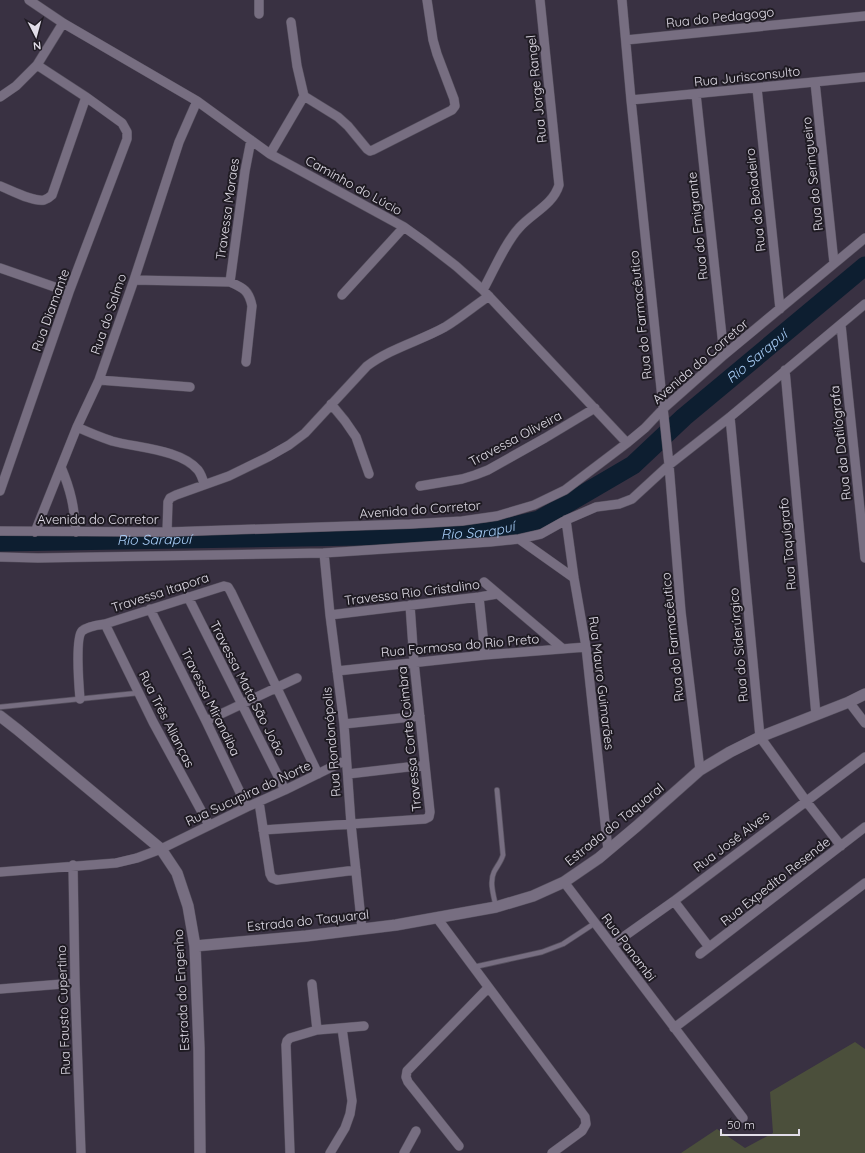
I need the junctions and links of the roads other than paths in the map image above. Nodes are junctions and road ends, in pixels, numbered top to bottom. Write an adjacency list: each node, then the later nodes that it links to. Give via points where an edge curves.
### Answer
1 (29, 0): 9 (street, Caminho do Lúcio)
2 (259, 0): 6 (street)
3 (427, 0): 16 (street, via 437,54 454,98 455,106 452,110 370,151 338,117)
4 (540, 0): 31 (street, Rua Jorge Rangel, via 559,185 553,199 518,228)
5 (622, 0): 10 (street, Rua do Farmacêutico)
6 (259, 14)
7 (865, 16): 10 (street, Rua do Pedagogo)
8 (291, 22): 16 (street)
9 (64, 23): 11 (street); 20 (street, Caminho do Lúcio)
10 (626, 40): 19 (street, Rua do Farmacêutico)
11 (37, 65): 17 (street, via 16,86); 18 (street)
12 (865, 77): 13 (street, Rua Jurisconsulto)
13 (815, 82): 14 (street, Rua Jurisconsulto); 26 (street, Rua do Seringueiro)
14 (756, 88): 15 (street, Rua Jurisconsulto); 34 (street, Rua do Boiadeiro)
15 (696, 94): 19 (street, Rua Jurisconsulto); 36 (street, Rua do Emigrante)
16 (304, 96): 22 (street)
17 (0, 97)
18 (86, 97): 23 (street, via 52,195 44,200 35,200); 30 (street, Rua Diamante, via 122,123 127,132 127,139)
19 (631, 100): 43 (street, Rua do Farmacêutico)
20 (197, 101): 21 (street, Caminho do Lúcio); 28 (street, Rua do Salmo, via 179,142)
21 (251, 140): 22 (street, Caminho do Lúcio); 29 (street, Travessa Moraes)
22 (270, 154): 24 (street, Caminho do Lúcio)
23 (0, 186)
24 (404, 227): 31 (street, Caminho do Lúcio, via 456,266); 32 (street)
25 (865, 238): 26 (street, Avenida do Corretor)
26 (834, 263): 34 (street, Avenida do Corretor)
27 (0, 268): 30 (street)
28 (134, 280): 29 (street); 39 (street, Rua do Salmo)
29 (230, 282): 37 (street, via 246,291 252,306)
30 (70, 292): 52 (street, Rua Diamante)
31 (486, 293): 41 (street, via 446,326 378,358 367,366); 42 (street, Caminho do Lúcio)
32 (342, 295)
33 (865, 304): 35 (street)
34 (780, 309): 36 (street, Avenida do Corretor)
35 (841, 325): 38 (street); 61 (street, Rua da Datilógrafa)
36 (724, 355): 43 (street, Avenida do Corretor)
37 (246, 362)
38 (785, 370): 44 (street); 84 (street, Rua Taquígrafo)
39 (99, 380): 40 (street); 45 (street, Rua do Salmo)
40 (190, 387)
41 (332, 404): 49 (street, via 356,437); 50 (street, via 305,433 289,445 229,476)
42 (595, 408): 46 (street, Caminho do Lúcio); 51 (street, Travessa Oliveira, via 475,476)
43 (663, 408): 46 (street, Avenida do Corretor); 47 (street, Rua do Farmacêutico)
44 (730, 416): 47 (street); 90 (street, Rua do Siderúrgico)
45 (77, 427): 48 (street, Rua do Salmo); 50 (street, via 111,440 160,450 181,458 199,472)
46 (627, 443): 57 (street, Avenida do Corretor, via 565,490 534,505 497,516 440,523)
47 (669, 465): 53 (street, via 632,500 596,507); 94 (street, Rua do Farmacêutico, via 681,612)
48 (61, 468): 55 (street, Rua do Salmo); 56 (street, via 74,505)
49 (369, 474)
50 (204, 484): 57 (street, via 170,498)
51 (420, 486)
52 (0, 491)
53 (566, 520): 58 (street, via 540,534); 62 (street, Rua Mauro Guimarães)
54 (0, 531): 55 (street, Avenida do Corretor)
55 (35, 532): 56 (street, Avenida do Corretor)
56 (76, 532): 57 (street, Avenida do Corretor)
57 (167, 532)
58 (519, 539): 59 (street); 62 (street)
59 (324, 553): 60 (street); 69 (street, Rua Rondonópolis)
60 (0, 557)
61 (865, 558)
62 (574, 578): 71 (street, Rua Mauro Guimarães)
63 (484, 582): 64 (street)
64 (497, 594): 66 (street, Travessa Rio Cristalino); 72 (street)
65 (188, 597): 68 (street, Travessa Itapora); 77 (street, Travessa Itapora, via 228,587); 82 (street, Travessa Mata São João)
66 (479, 597): 67 (street, Travessa Rio Cristalino); 73 (street)
67 (410, 605): 69 (street, Travessa Rio Cristalino); 74 (street, Travessa Corte Coimbra)
68 (150, 609): 70 (street, Travessa Itapora); 87 (street, Travessa Mirandiba)
69 (330, 615): 75 (street, Rua Rondonópolis)
70 (106, 624): 78 (street, Rua Três Alianças); 80 (street, Travessa Itapora, via 88,628 79,636)
71 (586, 647): 72 (street, Rua Formosa do Rio Preto); 108 (street, Rua Mauro Guimarães)
72 (563, 649): 73 (street, Rua Formosa do Rio Preto)
73 (485, 654): 74 (street, Rua Formosa do Rio Preto)
74 (414, 662): 75 (street, Rua Formosa do Rio Preto); 86 (street, Travessa Corte Coimbra)
75 (337, 670): 89 (street, Rua Rondonópolis)
76 (297, 678): 77 (street)
77 (277, 688): 82 (street); 95 (street, Travessa Itapora)
78 (138, 693): 80 (lane); 103 (street, Rua Três Alianças)
79 (865, 694): 81 (street, Estrada do Taquaral)
80 (80, 699): 83 (lane)
81 (849, 702): 84 (street, Estrada do Taquaral); 88 (street)
82 (242, 704): 87 (street); 97 (street, Travessa Mata São João)
83 (0, 707)
84 (816, 715): 90 (street, Estrada do Taquaral)
85 (0, 716): 107 (street, Estrada do Engenho)
86 (420, 716): 89 (street); 93 (street, Travessa Corte Coimbra)
87 (206, 721): 101 (street, Travessa Mirandiba)
88 (865, 723)
89 (344, 724): 92 (street, Rua Rondonópolis)
90 (760, 737): 94 (street, Estrada do Taquaral); 99 (street)
91 (865, 757): 99 (street, Rua José Alves)
92 (346, 760): 95 (street, Rua Sucupira do Norte); 96 (street, Rua Rondonópolis)
93 (425, 765): 96 (street); 102 (street, Travessa Corte Coimbra, via 429,817)
94 (700, 770): 108 (street, Estrada do Taquaral)
95 (318, 774): 97 (street, Rua Sucupira do Norte)
96 (348, 774): 102 (street, Rua Rondonópolis)
97 (285, 790): 100 (street, Rua Sucupira do Norte)
98 (497, 790): 115 (lane, via 503,856 492,878)
99 (806, 801): 106 (street); 114 (street, Rua José Alves)
100 (259, 802): 101 (street, Rua Sucupira do Norte); 105 (street)
101 (247, 807): 103 (street, Rua Sucupira do Norte)
102 (351, 824): 105 (street); 110 (street, Rua Rondonópolis)
103 (209, 825): 107 (street, Rua Sucupira do Norte)
104 (865, 828): 106 (street, Rua Expedito Resende)
105 (263, 830): 110 (street, via 272,878 277,880)
106 (841, 846): 121 (street, Rua Expedito Resende)
107 (161, 849): 109 (street, Rua Sucupira do Norte, via 116,863); 120 (street, Estrada do Engenho, via 177,873 188,906)
108 (608, 850): 112 (street, Estrada do Taquaral)
109 (73, 865): 111 (street, Rua Sucupira do Norte); 124 (street, Rua Fausto Cupertino)
110 (356, 870): 118 (street, Rua Rondonópolis)
111 (0, 872)
112 (564, 882): 115 (street, Estrada do Taquaral, via 533,896); 117 (street, Rua Panambi)
113 (865, 883): 130 (street)
114 (674, 901): 119 (street, Rua José Alves); 121 (street)
115 (496, 907): 116 (street, Estrada do Taquaral)
116 (437, 918): 118 (street, Estrada do Taquaral); 123 (street)
117 (595, 923): 119 (street, Rua Panambi); 123 (lane, via 564,944 542,952)
118 (362, 929): 120 (street, Estrada do Taquaral)
119 (612, 945): 130 (street, Rua Panambi)
120 (195, 946): 136 (street, Estrada do Engenho)
121 (710, 947): 122 (street, Rua Expedito Resende)
122 (700, 954)
123 (473, 967): 126 (street)
124 (75, 984): 127 (street); 135 (street, Rua Fausto Cupertino)
125 (312, 984): 131 (street)
126 (488, 988): 134 (street, via 407,1071 408,1082); 140 (street, via 585,1117 586,1124 582,1131)
127 (0, 989)
128 (364, 1026): 129 (street)
129 (342, 1028): 131 (street); 138 (street, via 352,1101 345,1128)
130 (674, 1028): 132 (street, Rua Panambi)
131 (317, 1030): 137 (street, via 290,1038 286,1045)
132 (743, 1118)
133 (416, 1132): 139 (street)
134 (459, 1146)
135 (81, 1153)
136 (200, 1153)
137 (290, 1153)
138 (330, 1153)
139 (404, 1153)
140 (552, 1153)

